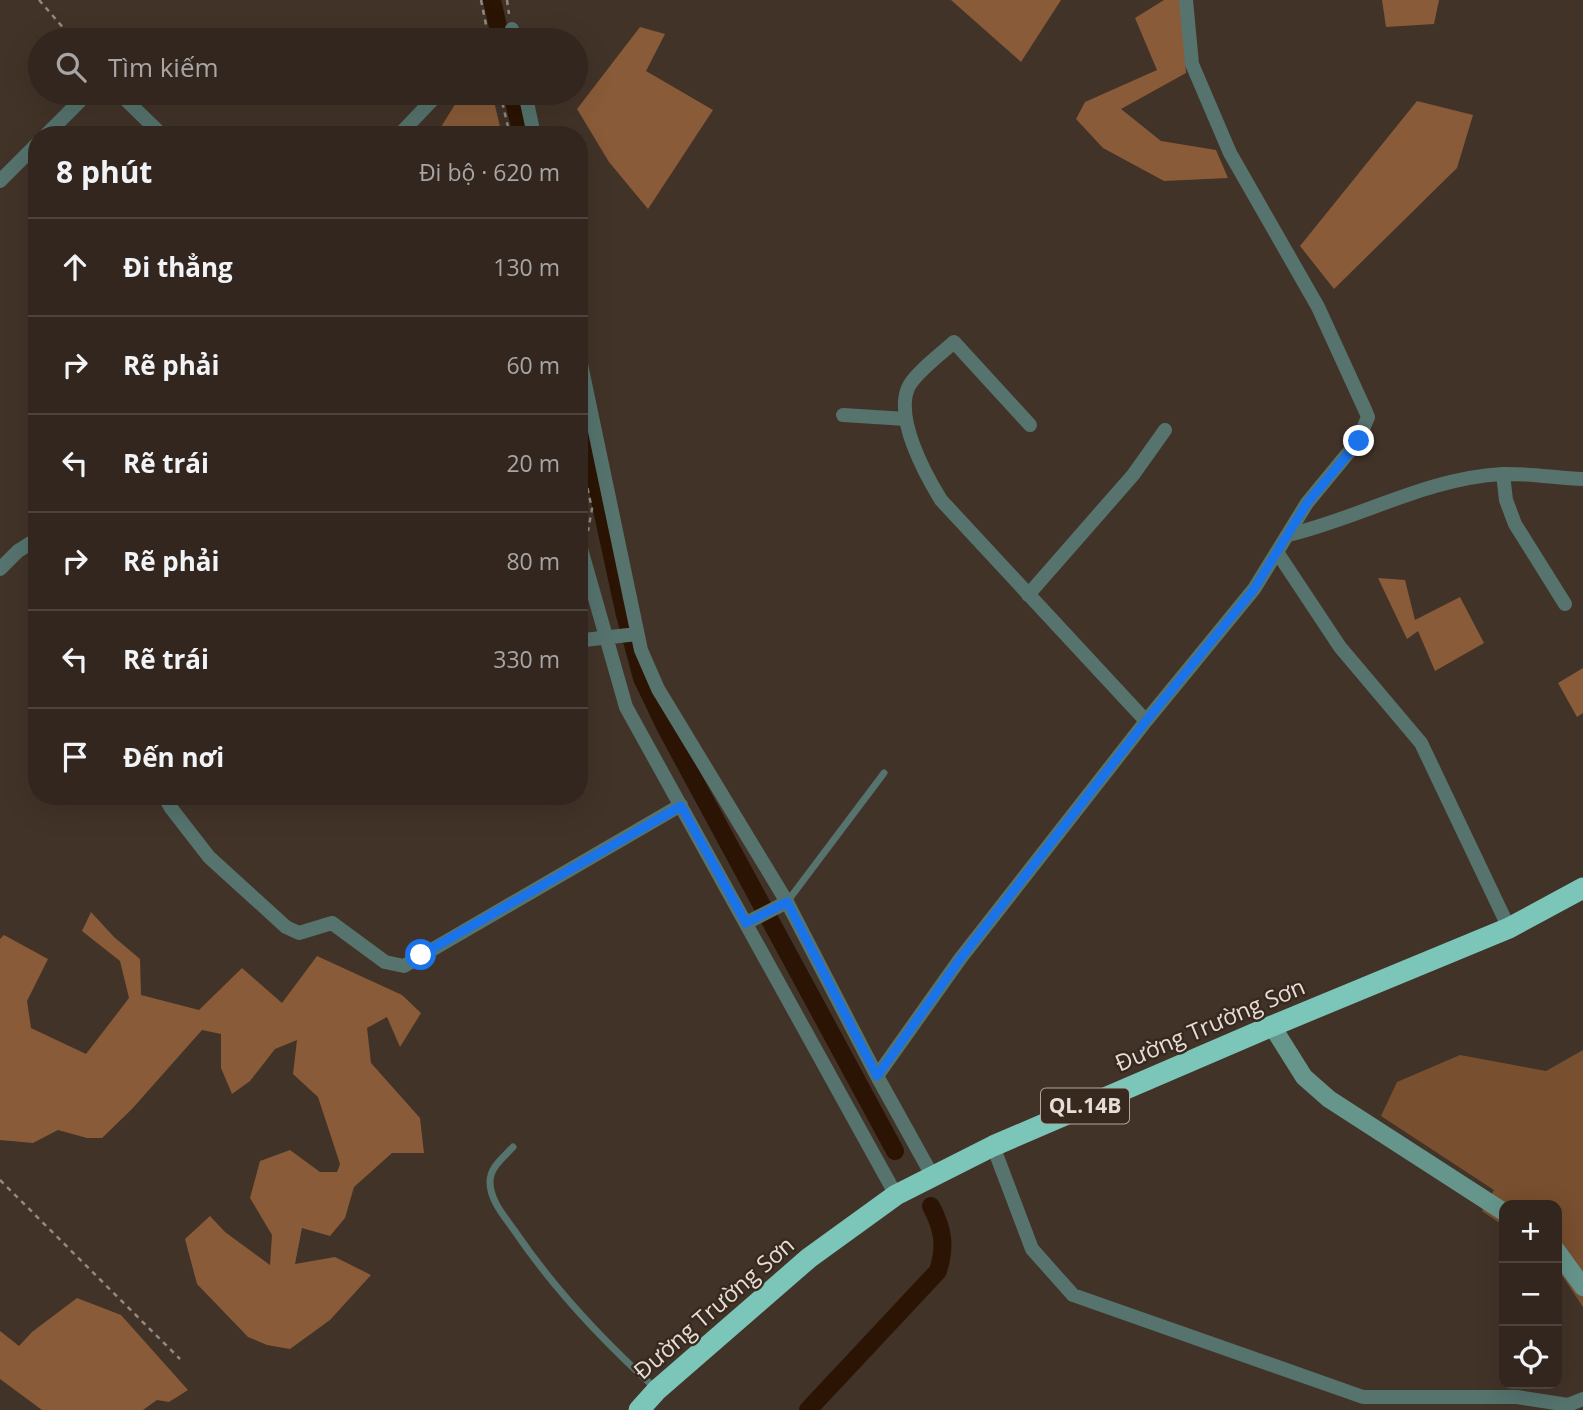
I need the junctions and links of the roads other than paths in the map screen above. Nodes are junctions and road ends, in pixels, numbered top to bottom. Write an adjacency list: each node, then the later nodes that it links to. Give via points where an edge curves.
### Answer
1 (1186, 0): 19 (street, via 1192,65 1230,153 1318,307 1368,417 1359,441 1307,503)
2 (76, 105): 6 (street)
3 (131, 105): 7 (street)
4 (428, 105): 8 (street)
5 (528, 105): 9 (street)
6 (55, 126)
7 (153, 126)
8 (408, 126)
9 (532, 126)
10 (28, 153): 11 (street)
11 (0, 181)
12 (588, 398): 26 (street)
13 (843, 415): 14 (street)
14 (906, 419): 15 (street, via 908,389 954,342); 24 (street, via 928,480 941,499)
15 (1030, 425)
16 (1165, 430): 24 (street, via 1133,475)
17 (1503, 474): 18 (street); 19 (street, via 1418,491); 25 (street, via 1515,524)
18 (1583, 479)
19 (1288, 534): 21 (street)
20 (28, 544): 22 (street)
21 (1277, 552): 29 (street, via 1254,589); 36 (street, via 1340,647 1421,743)
22 (0, 569)
23 (588, 570): 27 (street)
24 (1028, 595): 29 (street)
25 (1565, 604)
26 (637, 634): 27 (street); 34 (street, via 658,689)
27 (606, 638): 28 (street); 32 (street, via 626,707)
28 (588, 640)
29 (1146, 721): 38 (street, via 960,959)
30 (884, 773): 34 (lane)
31 (169, 805): 32 (street, via 209,857 286,927 299,933 332,922 384,962 404,966)
32 (681, 806): 35 (street)
33 (1583, 888): 36 (highway, Đường Trường Sơn / QL.14B)
34 (787, 902): 35 (street); 38 (street)
35 (746, 923): 42 (street)
36 (1509, 928): 37 (highway, Đường Trường Sơn / QL.14B)
37 (1272, 1026): 39 (highway, Đường Trường Sơn / QL.14B); 43 (street, via 1304,1077 1329,1099)
38 (877, 1076): 41 (street)
39 (993, 1146): 41 (highway, Đường Trường Sơn / QL.14B); 47 (street, via 1032,1249 1073,1295 1363,1397 1517,1397 1568,1405)
40 (513, 1147): 46 (lane, via 495,1166 490,1179 492,1196 560,1293)
41 (933, 1177): 42 (highway, Đường Trường Sơn / QL.14B)
42 (896, 1195): 46 (highway, Đường Trường Sơn / QL.14B, via 809,1258)
43 (1499, 1209)
44 (1562, 1258): 45 (street)
45 (1583, 1287)
46 (657, 1390): 48 (highway, Đường Trường Sơn / QL.14B)
47 (1583, 1399)
48 (639, 1410)

